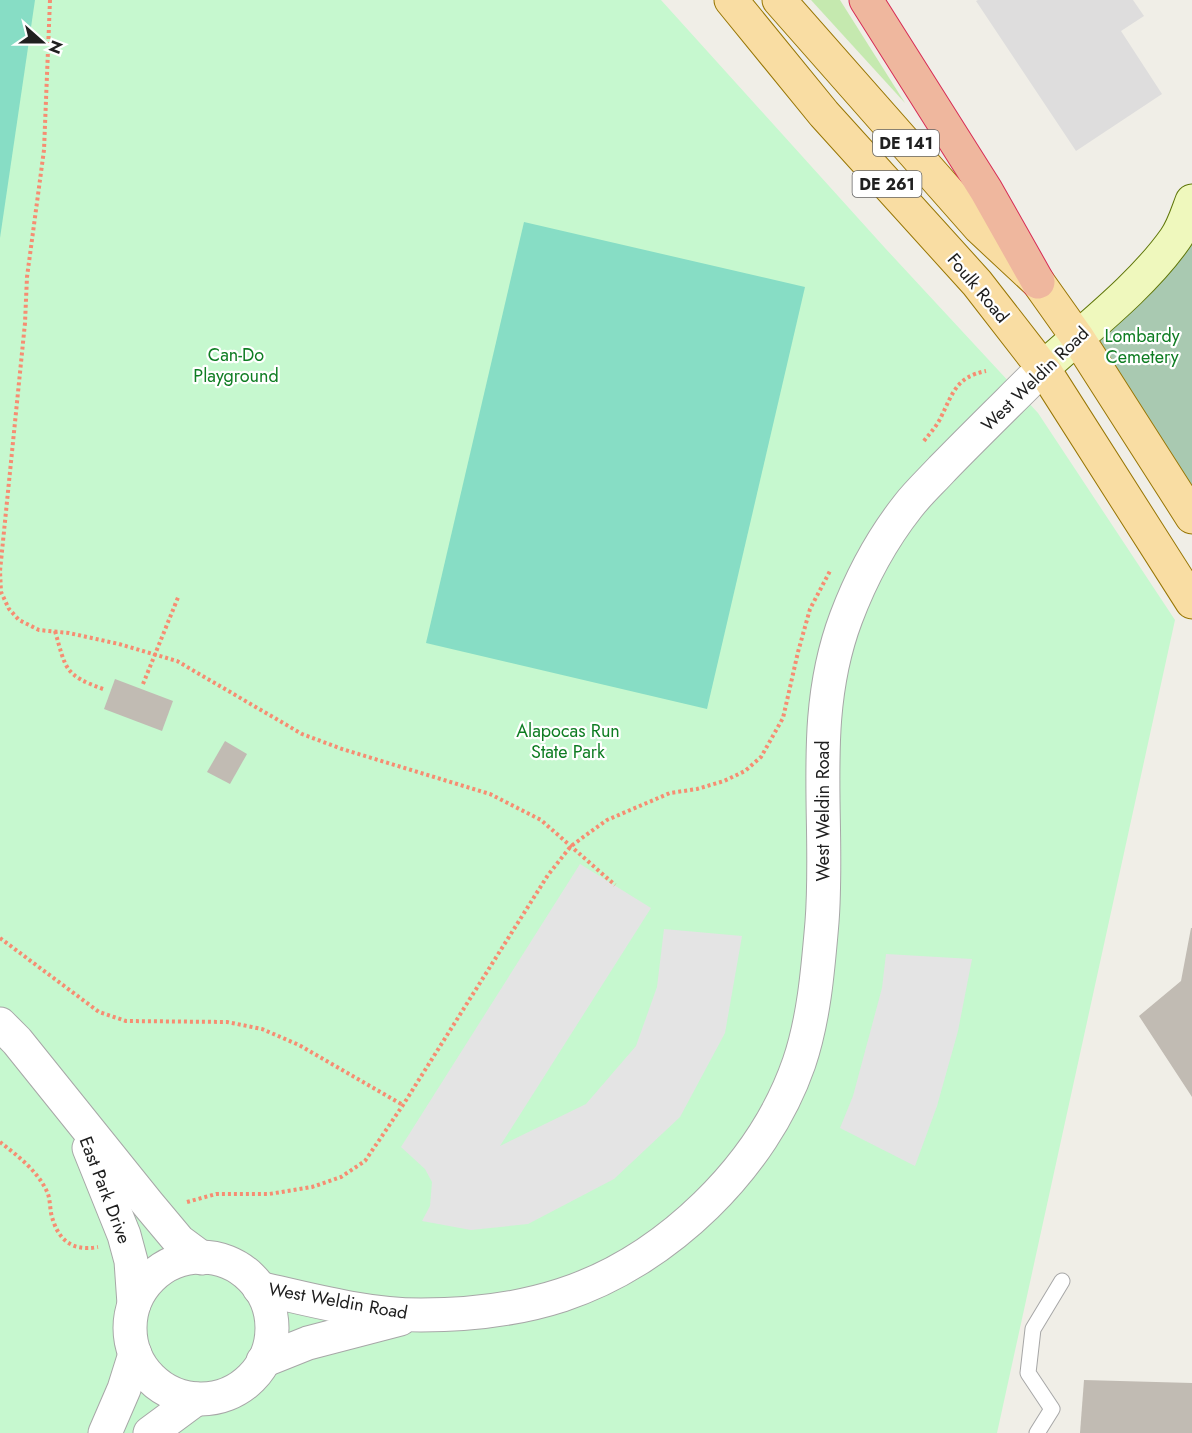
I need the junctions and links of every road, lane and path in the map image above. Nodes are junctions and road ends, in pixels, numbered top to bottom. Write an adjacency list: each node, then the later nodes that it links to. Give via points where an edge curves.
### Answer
1 (50, 0): 15 (path, via 44,150 27,277 0,571 1,592 19,620 39,630)
2 (730, 0): 8 (main road, Foulk Road / DE 261, via 824,114 976,284)
3 (779, 0): 6 (main road, DE 141, via 980,228)
4 (866, 0): 6 (highway, via 986,190)
5 (1192, 201): 7 (main road, West Weldin Road, via 1177,237 1158,261)
6 (1038, 282): 7 (main road)
7 (1077, 337): 8 (main road, West Weldin Road); 11 (main road)
8 (1043, 368): 14 (main road, Foulk Road / DE 261); 32 (street, West Weldin Road, via 909,504 873,560 845,620 831,664 824,714 822,919 811,1012 799,1063 776,1114 746,1160 713,1199 664,1243 593,1282 562,1295 494,1311)
9 (986, 371): 10 (path, via 972,374 958,384 940,420)
10 (922, 443)
11 (1192, 517)
12 (833, 566): 19 (path, via 810,609 783,718 761,757 745,771 724,781 670,793 607,820)
13 (179, 595): 16 (path)
14 (1192, 602)
15 (55, 631): 16 (path); 18 (path, via 67,671 81,682)
16 (154, 654): 17 (path); 19 (path, via 177,661 302,734 490,794 541,820)
17 (143, 684)
18 (103, 689)
19 (571, 846): 20 (path); 23 (path, via 548,874)
20 (615, 885)
21 (0, 938): 23 (path, via 99,1012 126,1021 227,1022 262,1029)
22 (0, 1024): 24 (street, East Park Drive)
23 (403, 1105): 26 (path, via 365,1161 341,1177 312,1187 269,1194 216,1194)
24 (75, 1113): 26 (street, East Park Drive); 27 (street, East Park Drive)
25 (0, 1142): 27 (path, via 35,1174 48,1195 58,1234 71,1246 105,1246)
26 (158, 1216): 28 (street, East Park Drive, via 179,1241)
27 (124, 1235): 31 (street, East Park Drive, via 131,1261)
28 (202, 1258): 30 (street, via 231,1264); 31 (street, via 178,1261 161,1269 146,1283)
29 (1062, 1281): 38 (lane, via 1033,1329 1028,1373 1052,1409)
30 (259, 1288): 32 (street, West Weldin Road, via 362,1309); 34 (street, via 271,1324)
31 (134, 1304): 33 (street, via 130,1326)
32 (417, 1315): 34 (street, West Weldin Road, via 308,1342)
33 (135, 1354): 35 (street, via 157,1384); 36 (street)
34 (263, 1361): 35 (street, via 237,1389)
35 (196, 1399): 37 (street)
36 (105, 1433)
37 (150, 1433)
38 (1036, 1433)

